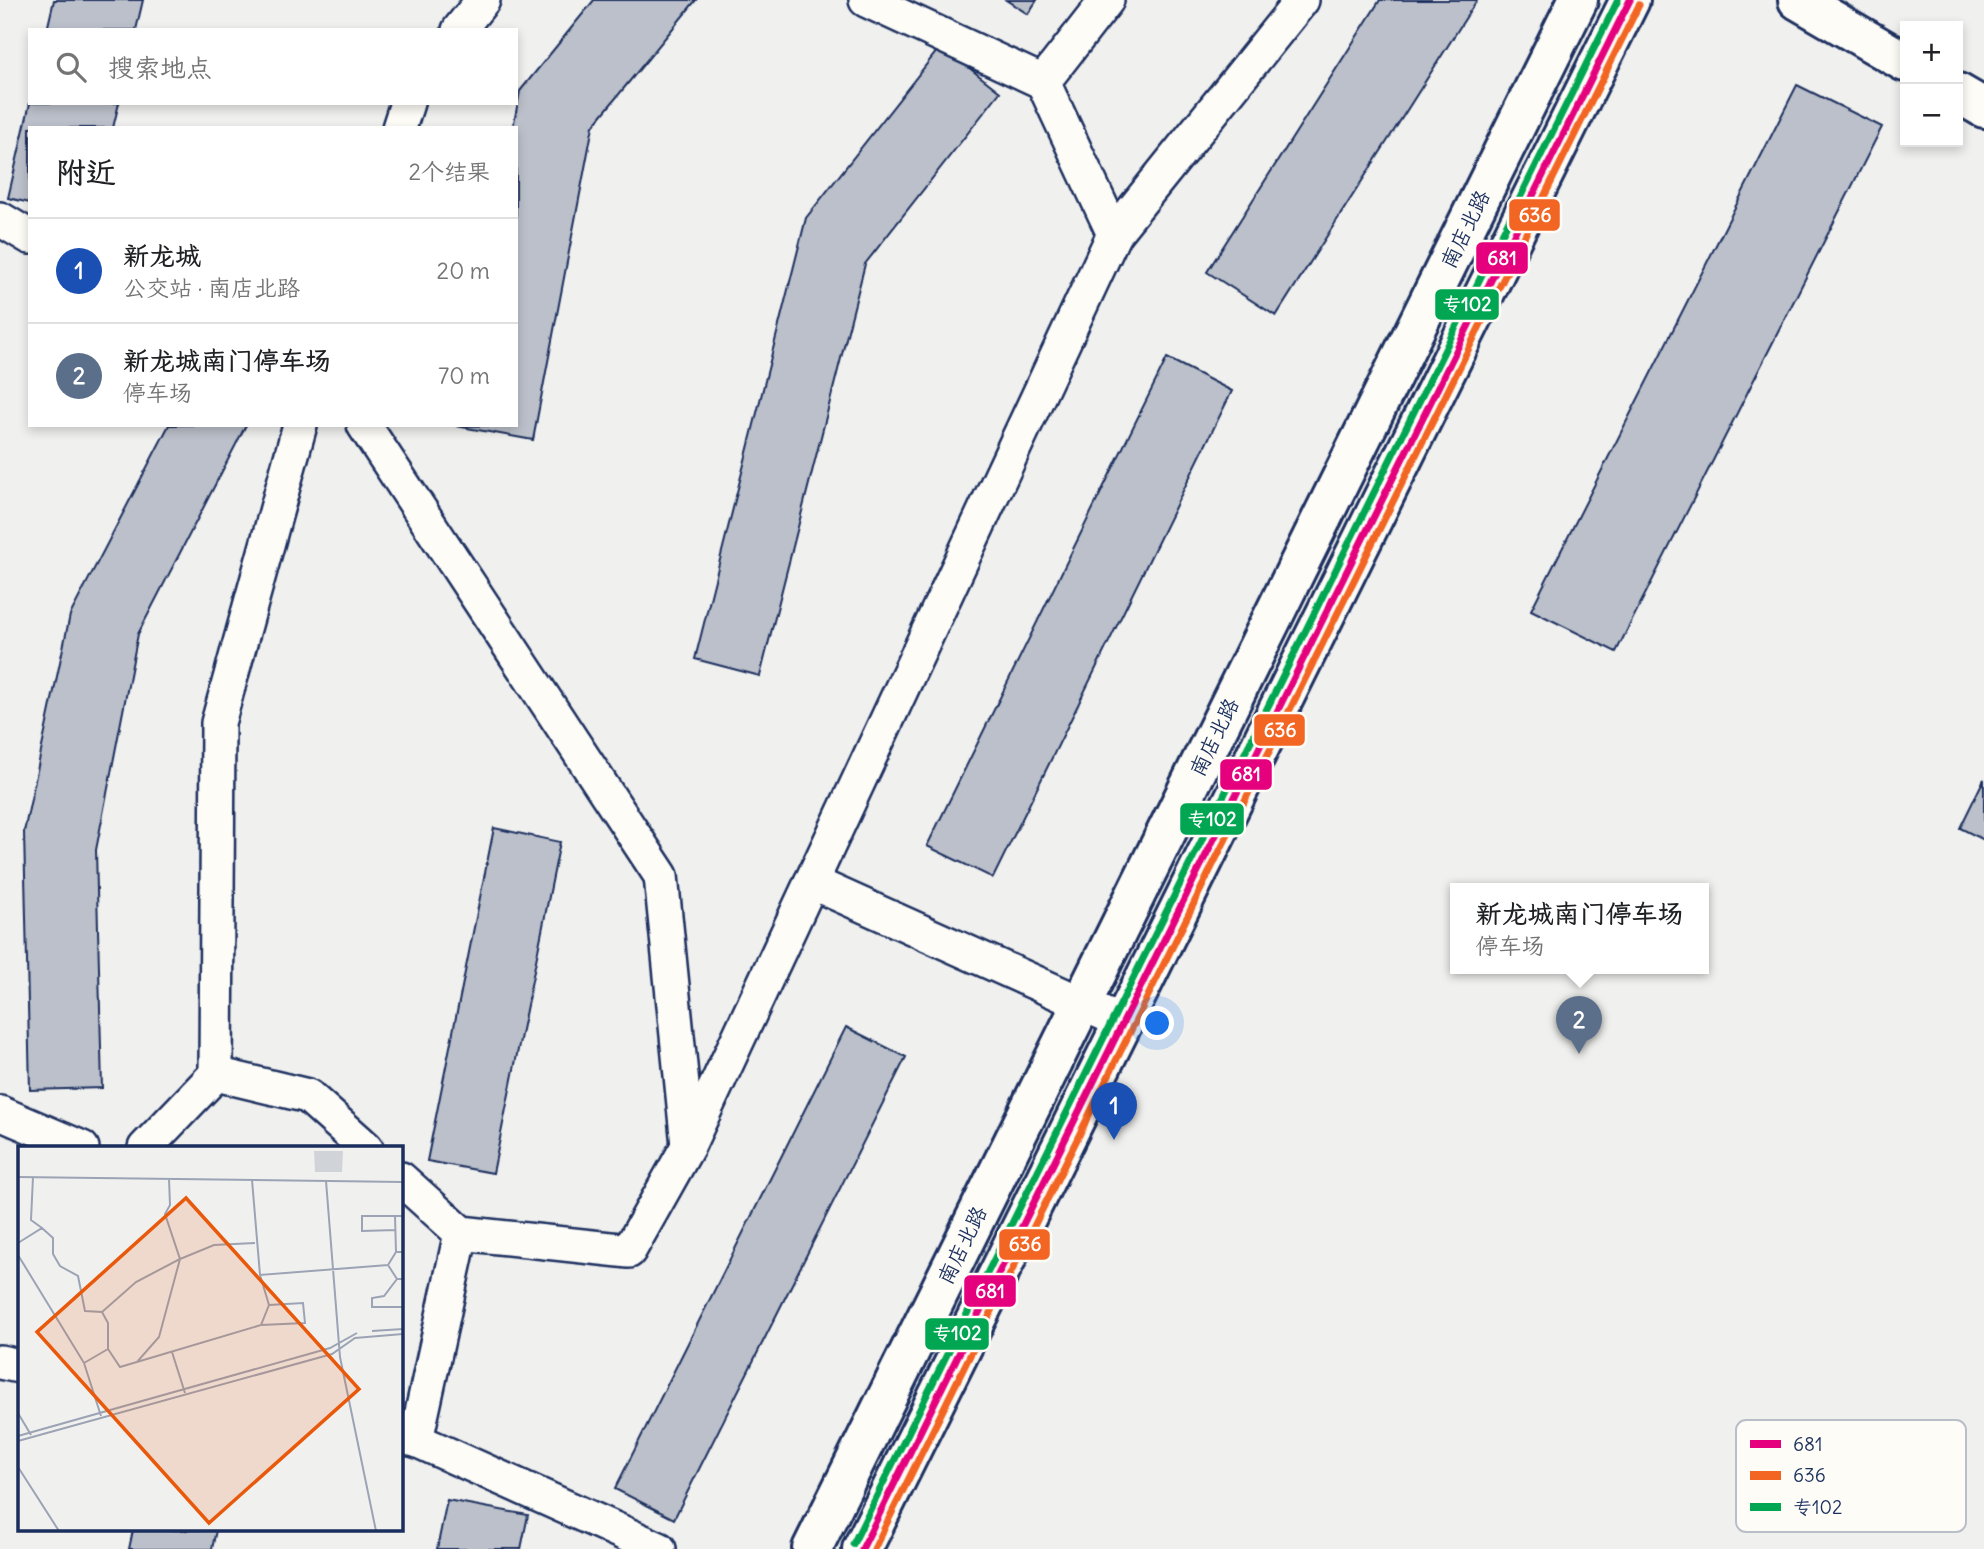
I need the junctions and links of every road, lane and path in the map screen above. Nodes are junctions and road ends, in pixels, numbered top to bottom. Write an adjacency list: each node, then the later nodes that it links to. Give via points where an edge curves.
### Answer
1 (483, 0): 8 (street)
2 (866, 0): 10 (street)
3 (1107, 0): 10 (street)
4 (1302, 0): 16 (street)
5 (1578, 0): 21 (main road, 南店北路)
6 (1630, 0): 22 (main road)
7 (1798, 0): 9 (main road)
8 (461, 28)
9 (1900, 59)
10 (1044, 82): 16 (street)
11 (1963, 96): 13 (main road)
12 (406, 105): 14 (street)
13 (1984, 108)
14 (400, 126)
15 (0, 219): 17 (street)
16 (1114, 234): 20 (street)
17 (28, 236)
18 (299, 427): 23 (street, via 218,723)
19 (365, 427): 28 (street, via 661,876)
20 (811, 882): 21 (street); 28 (street)
21 (1082, 1004): 22 (street); 35 (main road, 南店北路)
22 (1123, 1022): 36 (main road)
23 (216, 1074): 26 (street); 27 (street, via 308,1096)
24 (0, 1113): 25 (street)
25 (77, 1146)
26 (147, 1146)
27 (364, 1146)
28 (688, 1146): 30 (street, via 629,1251)
29 (402, 1180): 30 (street)
30 (461, 1233): 33 (street)
31 (0, 1363): 32 (street)
32 (18, 1366)
33 (408, 1438): 34 (street)
34 (659, 1549)
35 (812, 1549)
36 (862, 1549)

